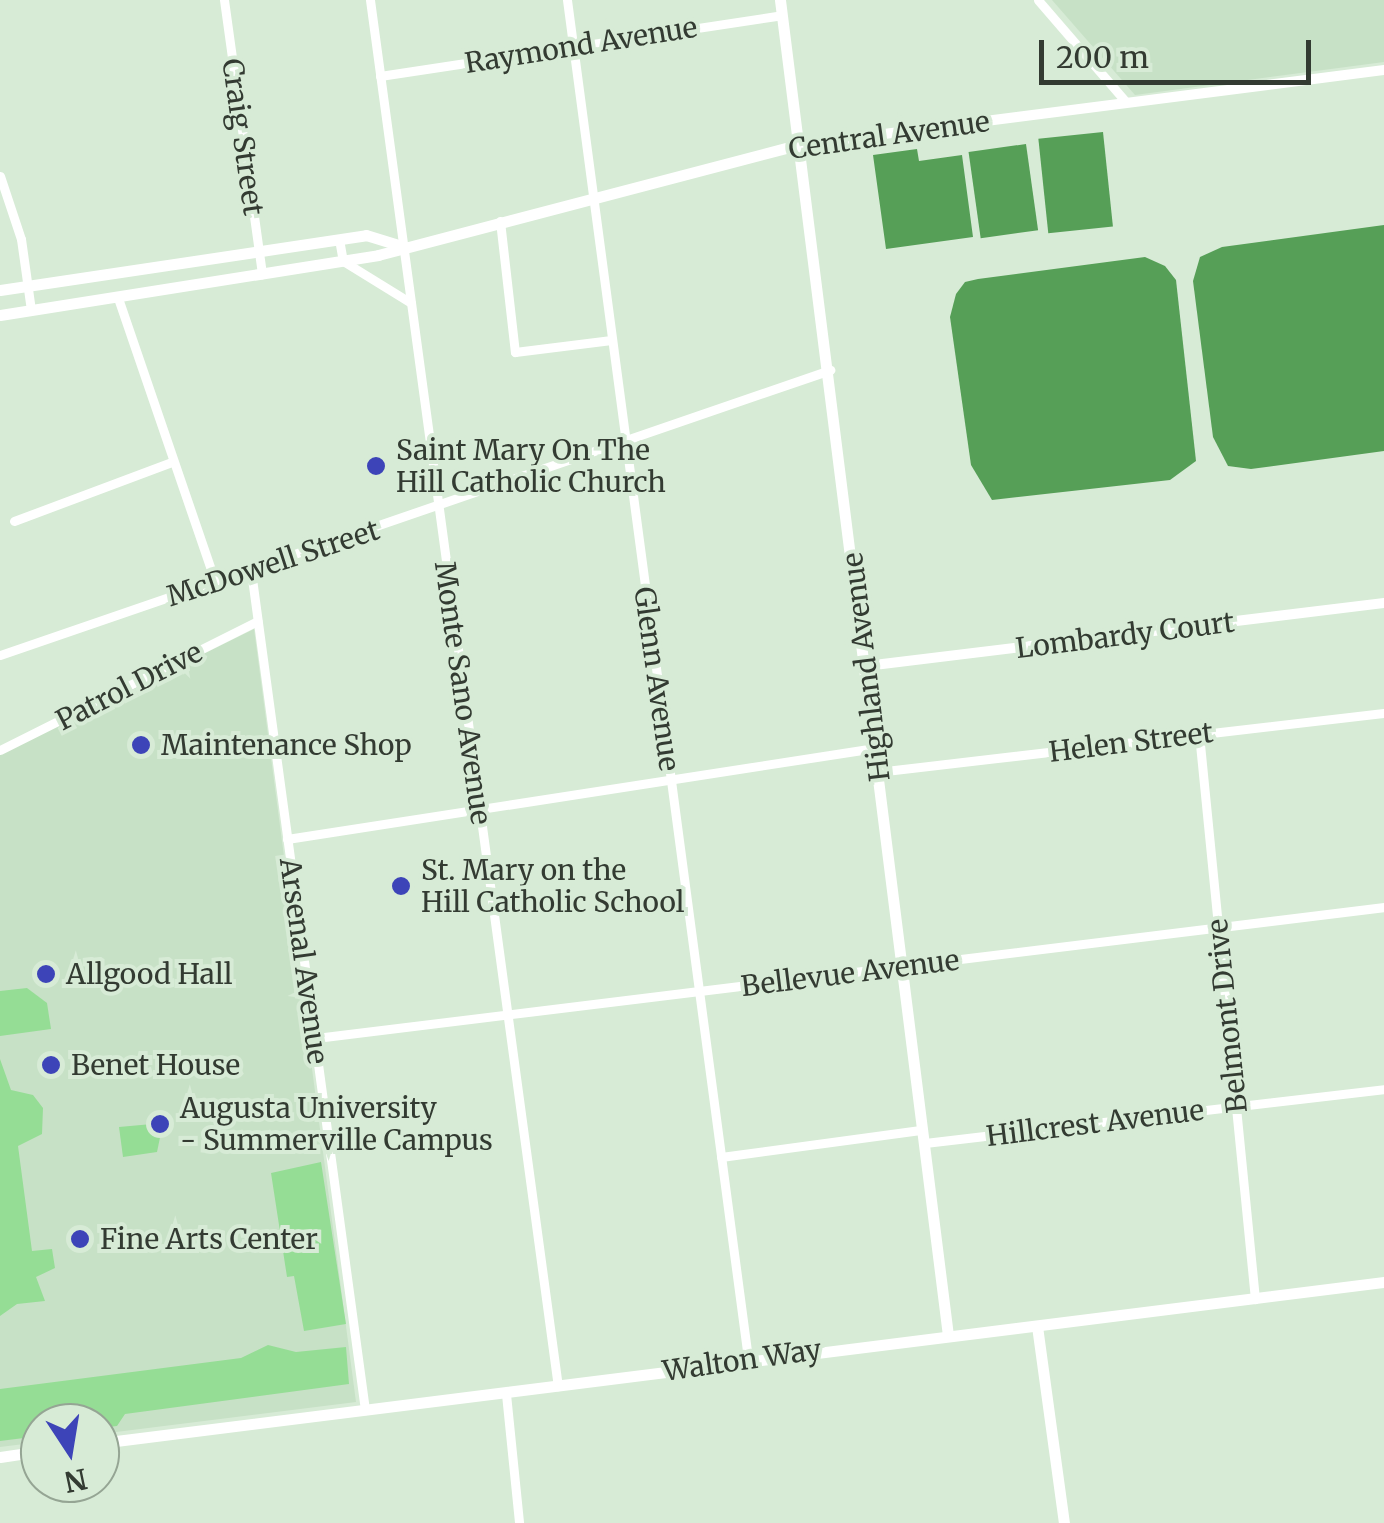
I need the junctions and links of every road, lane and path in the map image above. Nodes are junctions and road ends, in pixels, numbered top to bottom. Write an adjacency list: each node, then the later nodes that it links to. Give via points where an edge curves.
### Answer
1 (224, 0): 17 (street, Craig Street)
2 (370, 0): 9 (street, Monte Sano Avenue)
3 (567, 0): 7 (street, Glenn Avenue)
4 (780, 0): 6 (main road, Highland Avenue)
5 (1038, 0): 10 (street)
6 (781, 15): 7 (street, Raymond Avenue); 11 (main road, Highland Avenue)
7 (573, 46): 9 (street, Raymond Avenue); 13 (street, Glenn Avenue)
8 (1384, 70): 10 (street, Central Avenue)
9 (380, 76): 16 (street, Monte Sano Avenue)
10 (1126, 102): 11 (street, Central Avenue)
11 (798, 145): 13 (main road, Central Avenue); 27 (main road, Highland Avenue)
12 (0, 176): 20 (street, via 22,240)
13 (593, 200): 14 (main road, Central Avenue); 26 (street, Glenn Avenue)
14 (500, 221): 16 (main road, Central Avenue); 26 (street, via 515,352)
15 (339, 239): 16 (main road, Central Avenue, via 371,235); 17 (main road, Central Avenue); 18 (street)
16 (403, 246): 18 (main road, Central Avenue); 23 (street, Monte Sano Avenue)
17 (259, 251): 19 (street, Craig Street); 20 (main road, Central Avenue)
18 (343, 261): 19 (main road, Central Avenue); 23 (street)
19 (262, 274): 22 (main road, Central Avenue)
20 (28, 286): 21 (main road, Central Avenue); 24 (street)
21 (0, 290)
22 (118, 298): 24 (main road, Central Avenue); 29 (street)
23 (411, 303): 30 (street, Monte Sano Avenue)
24 (31, 310): 25 (main road, Central Avenue)
25 (0, 315)
26 (611, 340): 28 (street, Glenn Avenue)
27 (830, 370): 28 (street, McDowell Street); 37 (main road, Highland Avenue)
28 (626, 442): 30 (street, McDowell Street); 43 (street, Glenn Avenue)
29 (172, 462): 31 (street); 33 (street)
30 (438, 508): 32 (street, McDowell Street); 44 (street, Monte Sano Avenue)
31 (14, 521)
32 (252, 571): 33 (street, McDowell Street); 35 (street, Arsenal Avenue)
33 (214, 582): 36 (street, McDowell Street)
34 (1384, 603): 37 (street, Lombardy Court)
35 (258, 620): 41 (street, Patrol Drive); 45 (street, Arsenal Avenue)
36 (0, 655)
37 (866, 666): 40 (main road, Highland Avenue)
38 (1384, 714): 39 (street, Helen Street)
39 (1199, 734): 42 (street, Helen Street); 47 (street, Belmont Drive)
40 (874, 748): 42 (main road, Highland Avenue); 43 (street)
41 (0, 750)
42 (877, 772): 48 (main road, Highland Avenue)
43 (670, 780): 44 (street); 49 (street, Glenn Avenue)
44 (479, 807): 45 (street); 50 (street, Monte Sano Avenue)
45 (287, 838): 51 (street, Arsenal Avenue)
46 (1384, 907): 47 (street, Bellevue Avenue)
47 (1218, 928): 48 (street, Bellevue Avenue); 53 (street, Belmont Drive)
48 (906, 966): 49 (street, Bellevue Avenue); 54 (main road, Highland Avenue)
49 (699, 991): 50 (street, Bellevue Avenue); 55 (street, Glenn Avenue)
50 (507, 1015): 51 (street, Bellevue Avenue); 61 (street, Monte Sano Avenue)
51 (316, 1038): 63 (street, Arsenal Avenue)
52 (1384, 1089): 53 (street, Hillcrest Avenue)
53 (1236, 1106): 54 (street, Hillcrest Avenue); 57 (street, Belmont Drive)
54 (924, 1137): 55 (street, Hillcrest Avenue); 59 (main road, Highland Avenue)
55 (721, 1157): 60 (street, Glenn Avenue)
56 (1384, 1282): 57 (main road, Walton Way)
57 (1255, 1299): 58 (main road, Walton Way)
58 (1037, 1326): 59 (main road, Walton Way); 66 (main road)
59 (948, 1335): 60 (main road, Walton Way)
60 (748, 1358): 61 (main road, Walton Way)
61 (558, 1386): 62 (main road, Walton Way)
62 (506, 1394): 63 (main road, Walton Way); 65 (street)
63 (365, 1410): 64 (main road, Walton Way)
64 (120, 1441)
65 (519, 1523)
66 (1064, 1523)

